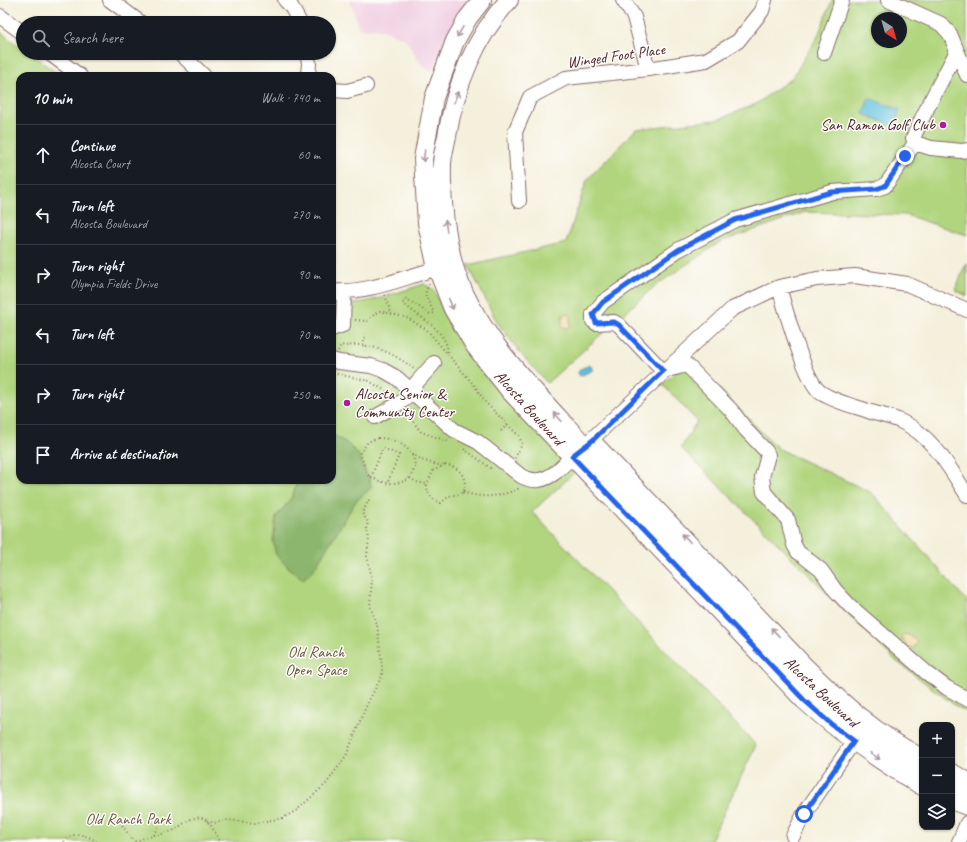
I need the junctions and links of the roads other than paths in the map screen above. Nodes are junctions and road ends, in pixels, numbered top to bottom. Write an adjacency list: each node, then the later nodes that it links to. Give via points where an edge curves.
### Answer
1 (110, 0): 10 (street)
2 (285, 0): 11 (street)
3 (482, 0): 28 (main road, Alcosta Boulevard, one-way to 28, via 455,41 439,84 423,159 427,223)
4 (509, 0): 28 (main road, Alcosta Boulevard, one-way to 4, via 446,223 442,164 452,109 472,56 498,12)
5 (623, 0): 18 (street, via 634,17)
6 (765, 0): 18 (street, Winged Foot Place, via 762,11 738,41 706,60)
7 (842, 0): 14 (street)
8 (888, 0): 13 (street, via 941,24 950,34)
9 (0, 16): 12 (street)
10 (132, 16)
11 (296, 16)
12 (16, 28)
13 (957, 51): 22 (street); 25 (street, via 928,105 913,138)
14 (824, 53)
15 (58, 60): 19 (street)
16 (187, 60): 20 (street)
17 (308, 60): 21 (street)
18 (648, 69): 27 (street, Winged Foot Place, via 566,78 530,97 515,132)
19 (75, 72)
20 (200, 72)
21 (308, 72)
22 (967, 75)
23 (366, 86): 24 (street, via 347,92)
24 (336, 91)
25 (915, 143): 26 (street, via 931,148); 35 (street, via 885,186 832,192 735,220 678,250 596,309 593,314 596,323 614,322 619,325)
26 (967, 150)
27 (519, 201)
28 (440, 272): 30 (street, via 366,289); 38 (main road, Alcosta Boulevard, via 469,300 489,334 522,377)
29 (779, 287): 31 (street, via 817,279 855,276 907,284); 35 (street, via 732,309); 39 (street, via 798,348 809,376 819,391 836,400 901,422 924,437 945,460)
30 (338, 292): 32 (street)
31 (967, 310)
32 (339, 324)
33 (336, 358): 36 (street, via 383,370)
34 (434, 363): 36 (street)
35 (663, 371): 38 (street); 40 (street, via 687,365 766,451 768,455 762,477 764,492 788,520 798,552 821,570 850,606 927,673 947,688)
36 (412, 391): 37 (street, via 400,403); 38 (street, via 454,430 478,442 521,476 531,480 544,480 550,477)
37 (375, 417)
38 (583, 447): 41 (main road, Alcosta Boulevard, via 804,700); 42 (street, Alcosta Boulevard, one-way to 38, via 874,726 839,698); 43 (main road, Alcosta Boulevard, via 833,707 882,744)
39 (967, 495)
40 (967, 698)
41 (854, 741): 46 (main road, Alcosta Boulevard, one-way to 46); 52 (street, via 804,814)
42 (919, 754)
43 (919, 766)
44 (955, 773): 45 (street)
45 (967, 779)
46 (919, 784)
47 (955, 784): 48 (main road)
48 (967, 790)
49 (955, 801): 50 (main road)
50 (967, 806)
51 (967, 823): 53 (street)
52 (793, 836)
53 (959, 842)

